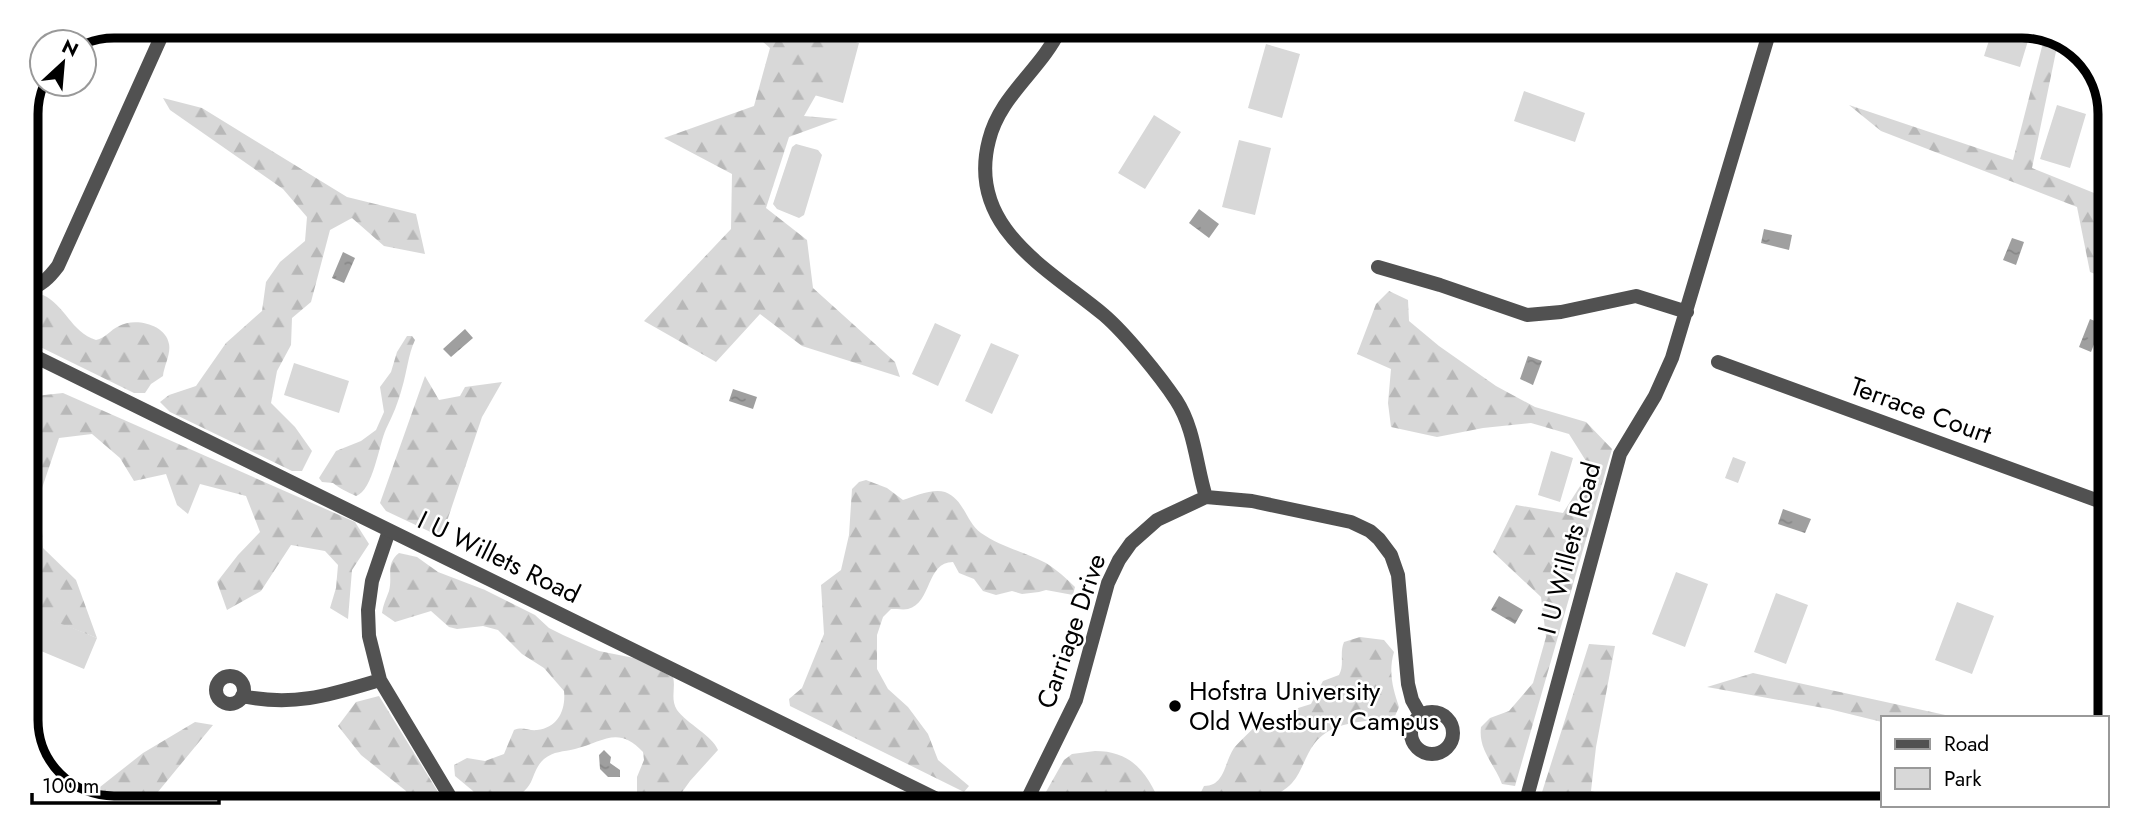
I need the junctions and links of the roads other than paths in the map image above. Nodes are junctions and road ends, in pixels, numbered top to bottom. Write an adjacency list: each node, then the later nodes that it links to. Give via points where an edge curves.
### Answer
1 (161, 38): 5 (street, via 58,266)
2 (1053, 38): 9 (street, via 998,114 986,157 988,192 1000,222 1017,245 1106,317 1174,398 1190,431)
3 (1768, 38): 6 (street, I U Willets Road)
4 (1378, 267): 6 (street, via 1527,315 1636,296)
5 (38, 287)
6 (1687, 312): 18 (street, I U Willets Road, via 1661,385 1620,454)
7 (38, 358): 11 (street, I U Willets Road)
8 (1718, 362): 10 (street, Terrace Court)
9 (1206, 497): 14 (street, Carriage Drive, via 1252,501 1351,522 1378,539 1391,555 1398,575 1408,684); 17 (street, Carriage Drive, via 1157,520 1131,542 1119,560 1108,583 1076,700)
10 (2098, 501)
11 (389, 531): 12 (street, via 372,581 368,610); 16 (street, I U Willets Road)
12 (380, 680): 13 (street, via 307,699 274,701); 15 (street)
13 (242, 696)
14 (1421, 716)
15 (450, 796)
16 (931, 796)
17 (1029, 796)
18 (1527, 796)

